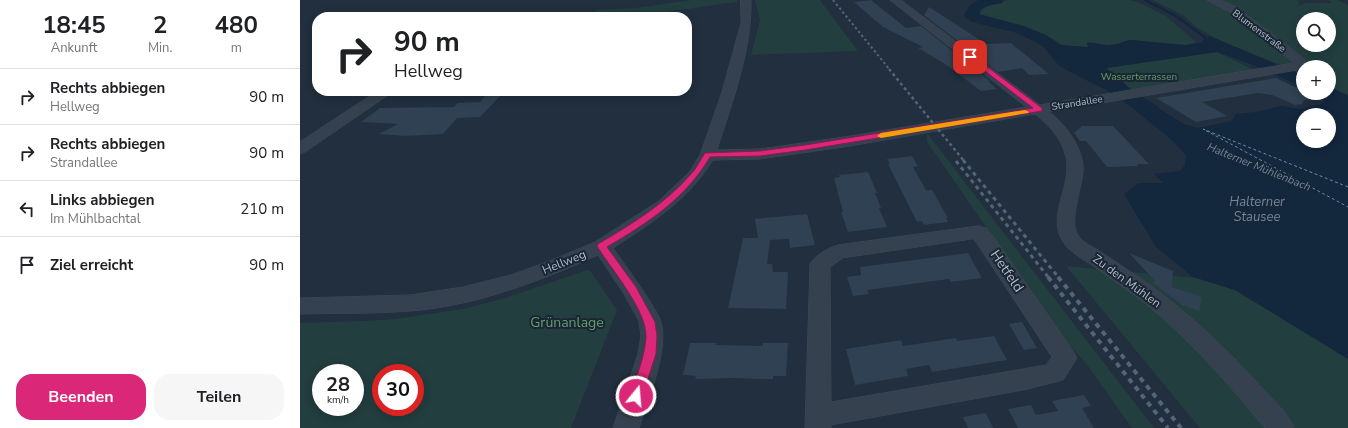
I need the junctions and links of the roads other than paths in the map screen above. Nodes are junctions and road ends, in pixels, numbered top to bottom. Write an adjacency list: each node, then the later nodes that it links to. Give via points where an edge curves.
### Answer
1 (746, 0): 9 (street, Hellweg, via 746,23 729,92)
2 (895, 0): 7 (street, Zu den Mühlen)
3 (1212, 0): 4 (street, Blumenstraße, via 1234,10)
4 (1296, 60)
5 (1296, 67): 7 (street, Strandallee)
6 (380, 96): 8 (street)
7 (1039, 109): 9 (street, Strandallee, via 805,148 760,154); 14 (street, Zu den Mühlen, via 1054,122 1074,158 1075,177 1065,220 1069,238 1154,299 1191,331 1231,370)
8 (300, 149)
9 (708, 154): 10 (street, Hellweg, via 696,174 665,205)
10 (602, 246): 11 (street, Hellweg, via 516,281 463,295 410,303); 13 (street, via 650,322 652,336 650,354)
11 (300, 306)
12 (818, 422): 12 (street, Hetfeld, via 820,264 838,252 979,232 1065,358 1054,373)
13 (626, 428)
14 (1281, 428)

